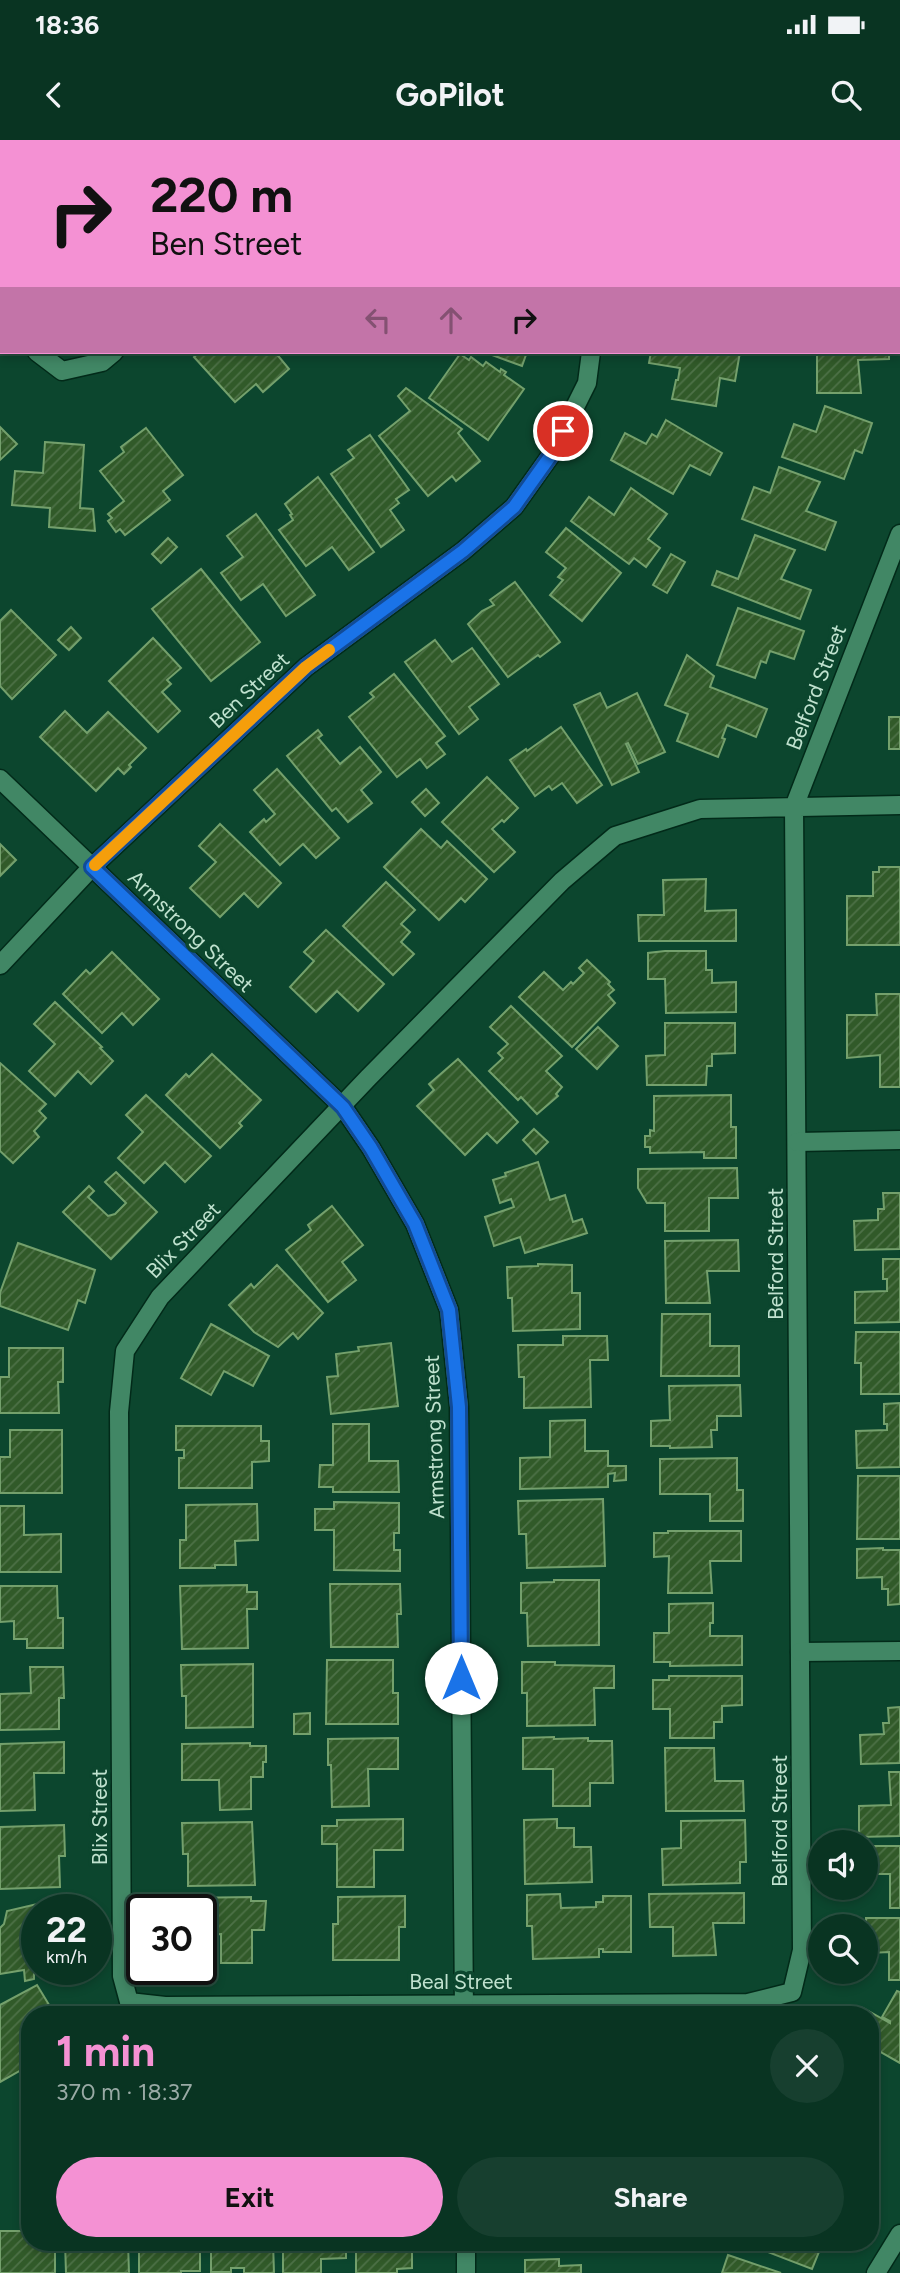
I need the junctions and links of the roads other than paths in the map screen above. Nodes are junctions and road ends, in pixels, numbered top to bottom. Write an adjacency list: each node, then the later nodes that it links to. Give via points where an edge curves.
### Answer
1 (40, 354): 2 (street, via 62,371 102,362)
2 (112, 354)
3 (592, 354): 8 (street, Ben Street, via 587,383 551,455 514,507 463,551 306,667)
4 (900, 534): 7 (street, Belford Street)
5 (0, 779): 8 (street, Armstrong Street)
6 (900, 805): 7 (street, Blix Street)
7 (794, 807): 10 (street, Blix Street, via 700,810 615,836 562,881); 12 (street, Belford Street)
8 (92, 867): 9 (street, Ben Street); 10 (street, Armstrong Street)
9 (0, 965)
10 (343, 1107): 16 (street, Blix Street, via 160,1297 125,1351 119,1412 122,1976); 18 (street, Armstrong Street, via 415,1224 449,1310 459,1407)
11 (900, 1140): 12 (street)
12 (797, 1142): 14 (street, Belford Street)
13 (900, 1651): 14 (street)
14 (800, 1652): 15 (street, Belford Street, via 802,1950)
15 (792, 1992): 19 (street, Beal Street, via 748,2003)
16 (130, 2002): 17 (street, Beal Street)
17 (165, 2006)
18 (464, 2006)
19 (606, 2006)
20 (900, 2234): 23 (street)
21 (466, 2251): 22 (street)
22 (466, 2273)
23 (876, 2273)

